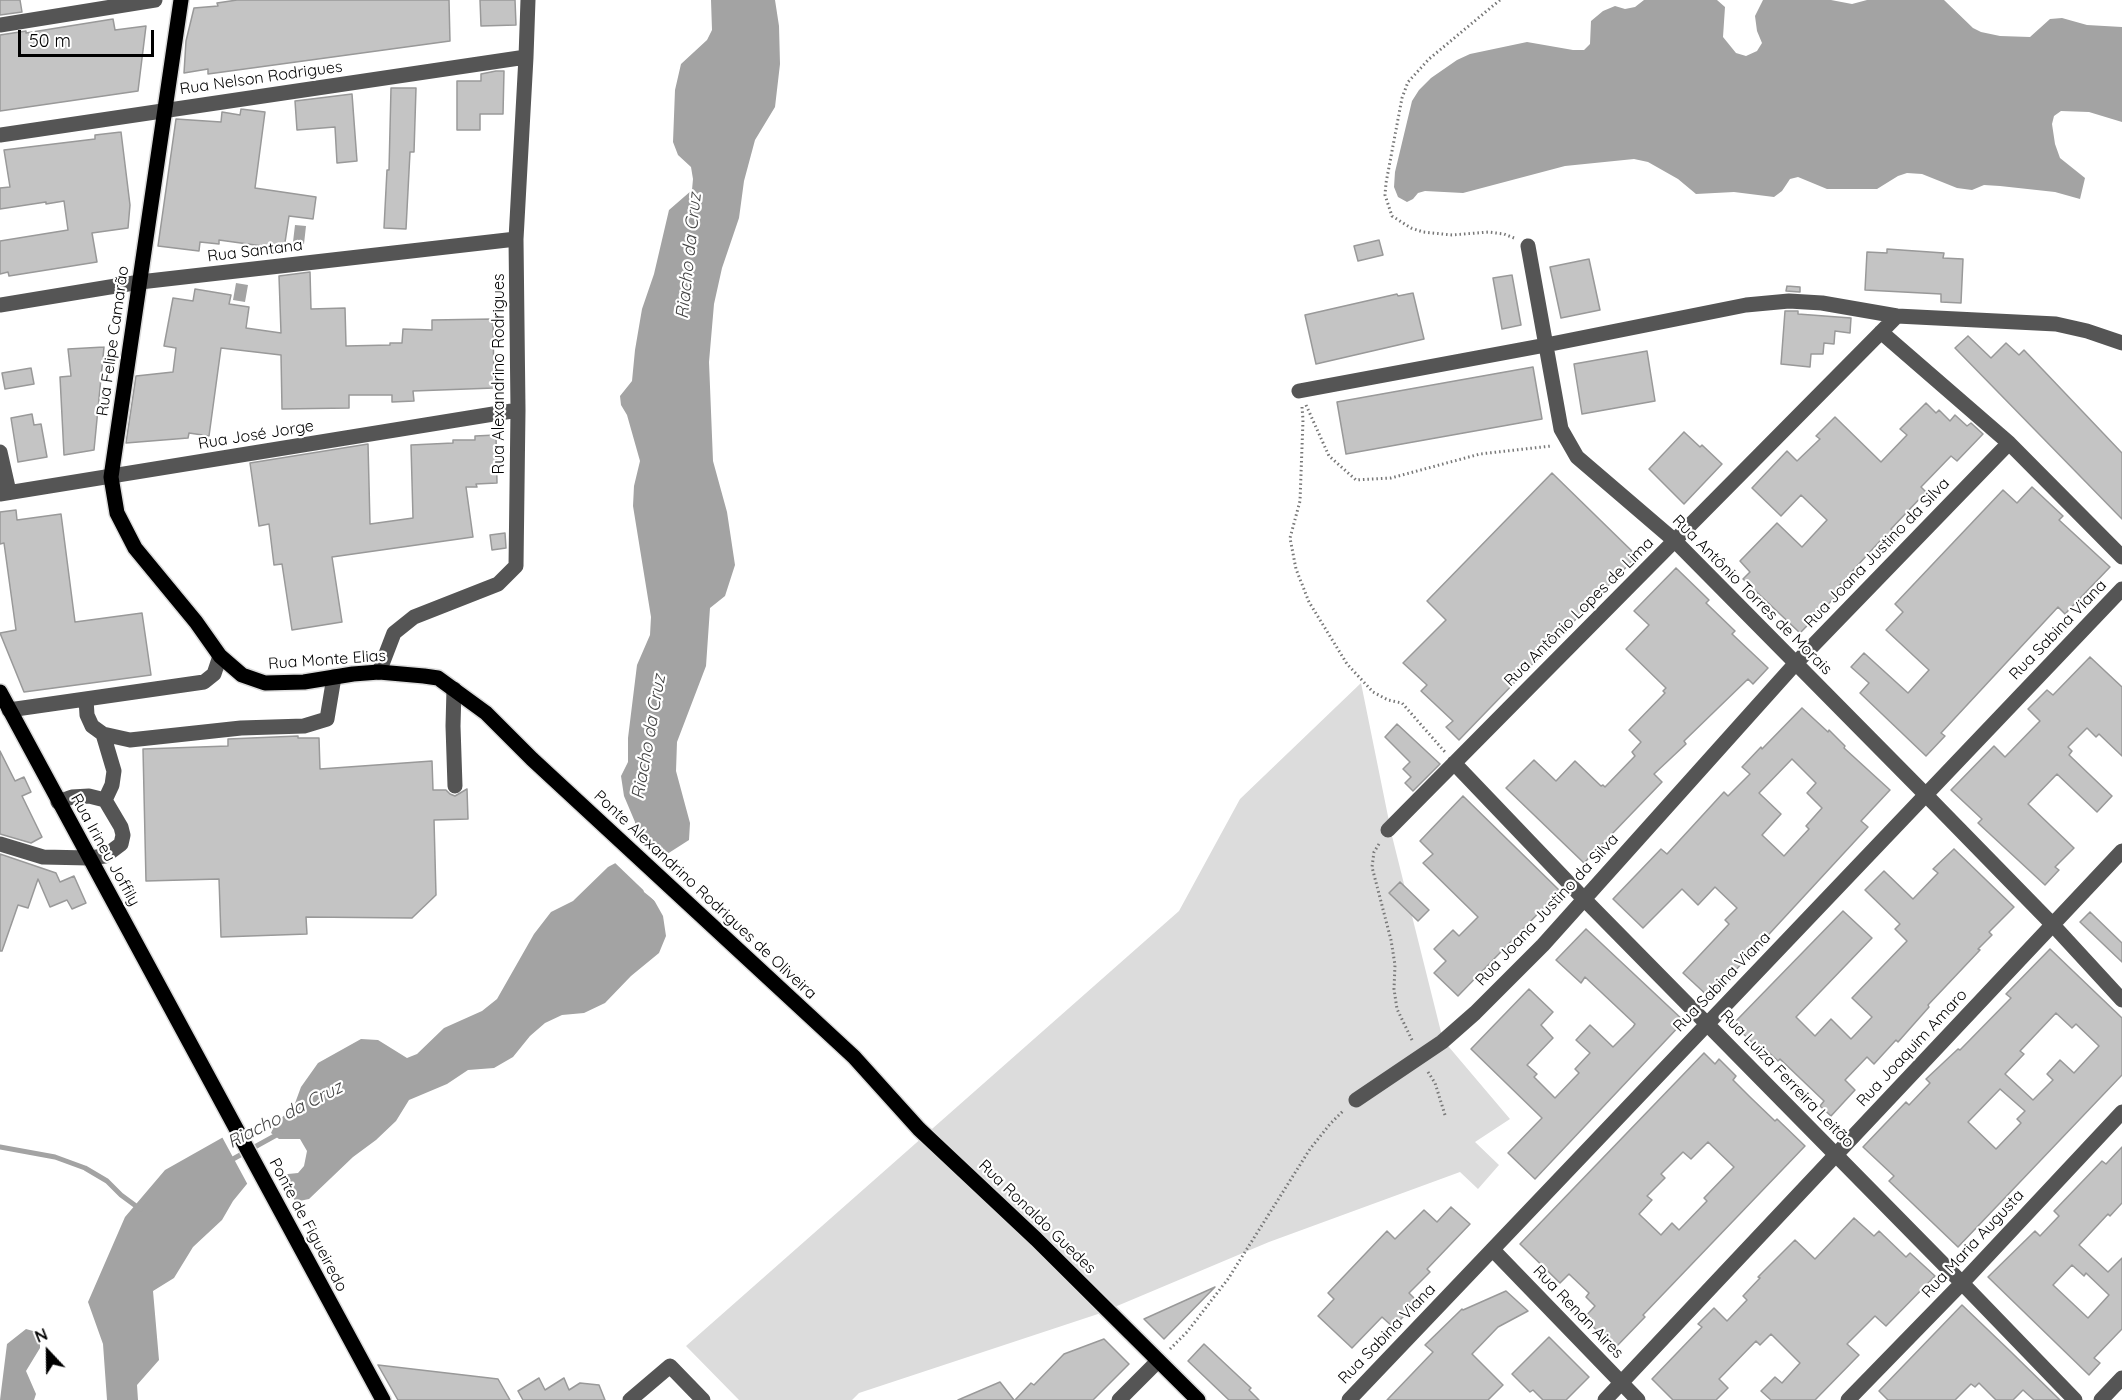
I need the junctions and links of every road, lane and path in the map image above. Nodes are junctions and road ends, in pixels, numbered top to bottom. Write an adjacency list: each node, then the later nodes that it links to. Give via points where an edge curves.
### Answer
1 (155, 0): 5 (street)
2 (181, 0): 7 (main road, Rua Felipe Camarão)
3 (528, 0): 6 (street, Rua Alexandrino Rodrigues)
4 (1500, 0): 10 (path, via 1429,59 1408,82 1385,195 1392,216 1411,228 1452,235 1504,234)
5 (0, 25)
6 (526, 57): 7 (street, Rua Nelson Rodrigues); 9 (street, Rua Alexandrino Rodrigues)
7 (166, 111): 8 (street, Rua Nelson Rodrigues); 11 (main road, Rua Felipe Camarão)
8 (0, 135)
9 (516, 239): 11 (street, Rua Santana); 18 (street, Rua Alexandrino Rodrigues)
10 (1528, 246): 16 (street, Rua Antônio Torres de Morais)
11 (140, 282): 12 (street, Rua Santana); 22 (main road, Rua Felipe Camarão)
12 (0, 305)
13 (1897, 316): 14 (street, Rua Antônio Lopes de Lima); 15 (street, via 2056,324); 16 (street, via 1789,301 1746,305)
14 (1881, 332): 19 (street); 24 (street, Rua Antônio Lopes de Lima)
15 (2122, 343)
16 (1546, 345): 17 (street); 20 (street, Rua Antônio Torres de Morais, via 1561,429)
17 (1299, 391): 20 (path, via 1329,456 1356,480 1390,478 1480,454); 36 (path, via 1303,420 1300,501 1290,538 1296,569 1309,602 1347,664 1373,692 1402,703)
18 (518, 410): 22 (street, Rua José Jorge); 29 (street, Rua Alexandrino Rodrigues, via 516,566 498,584 414,616 394,633)
19 (2009, 443): 25 (street); 28 (street, Rua Joana Justino da Silva)
20 (1568, 444): 24 (street, Rua Antônio Torres de Morais, via 1577,457)
21 (0, 452): 23 (street)
22 (111, 477): 23 (street, Rua José Jorge); 27 (main road, Rua Felipe Camarão, via 117,513 135,548)
23 (5, 493)
24 (1675, 542): 28 (street, Rua Antônio Torres de Morais); 36 (street, Rua Antônio Lopes de Lima)
25 (2122, 557)
26 (2122, 590): 38 (street, Rua Sabina Viana)
27 (220, 656): 30 (main road, Rua Monte Elias, via 242,675 265,683); 33 (street, via 214,674 204,682)
28 (1795, 664): 38 (street, Rua Antônio Torres de Morais); 45 (street, Rua Joana Justino da Silva)
29 (379, 672): 30 (main road, Rua Monte Elias); 31 (main road, Rua Monte Elias, via 438,678)
30 (334, 677): 35 (street, via 327,719 318,723 130,740)
31 (454, 689): 37 (street); 50 (main road, Ponte Alexandrino Rodrigues de Oliveira, via 486,712)
32 (0, 693): 34 (main road, Rua Irineu Joffily)
33 (86, 699): 34 (street); 35 (street, via 92,726)
34 (9, 710): 40 (main road, Rua Irineu Joffily)
35 (103, 734): 39 (street, via 114,771)
36 (1454, 763): 41 (street, Rua Antônio Lopes de Lima); 45 (street, Rua Luiza Ferreira Leitão)
37 (455, 786)
38 (1926, 794): 46 (street, Rua Antônio Torres de Morais); 48 (street, Rua Sabina Viana)
39 (105, 800): 40 (street, via 89,796); 44 (street, via 121,827 121,844 105,856)
40 (58, 802): 44 (main road, Rua Irineu Joffily)
41 (1388, 831): 51 (path, via 1374,852 1372,867 1391,939 1397,1009)
42 (0, 844): 44 (street, via 43,857)
43 (2122, 851): 46 (street, Rua Joaquim Amaro)
44 (89, 858): 49 (main road, Rua Irineu Joffily)
45 (1584, 899): 48 (street, Rua Luiza Ferreira Leitão); 51 (street, Rua Joana Justino da Silva, via 1475,1013)
46 (2053, 925): 47 (street, Rua Antônio Torres de Morais); 55 (street, Rua Joaquim Amaro)
47 (2122, 1000)
48 (1708, 1024): 55 (street, Rua Luiza Ferreira Leitão); 56 (street, Rua Sabina Viana)
49 (180, 1025): 61 (main road, Ponte de Figueiredo)
50 (854, 1057): 58 (main road, Rua Ronaldo Guedes, via 919,1128)
51 (1420, 1057): 52 (street, Rua Joana Justino da Silva); 54 (path, via 1435,1083)
52 (1356, 1100): 58 (path, via 1310,1149 1228,1279 1187,1332)
53 (2122, 1112): 57 (street, Rua Maria Augusta)
54 (1445, 1115)
55 (1836, 1155): 57 (street, Rua Luiza Ferreira Leitão); 60 (street, Rua Joaquim Amaro)
56 (1492, 1250): 60 (street, Rua Renan Aires); 66 (street, Rua Sabina Viana)
57 (1962, 1283): 69 (street, Rua Maria Augusta); 70 (street, Rua Luiza Ferreira Leitão)
58 (1158, 1361): 64 (street); 65 (main road, Rua Ronaldo Guedes)
59 (2122, 1378): 71 (street)
60 (1622, 1383): 67 (street, Rua Joaquim Amaro); 68 (street, Rua Renan Aires)
61 (383, 1400)
62 (630, 1400): 63 (street, via 670,1366)
63 (703, 1400)
64 (1119, 1400)
65 (1198, 1400)
66 (1349, 1400)
67 (1605, 1400)
68 (1638, 1400)
69 (1848, 1400)
70 (2075, 1400)
71 (2101, 1400)

